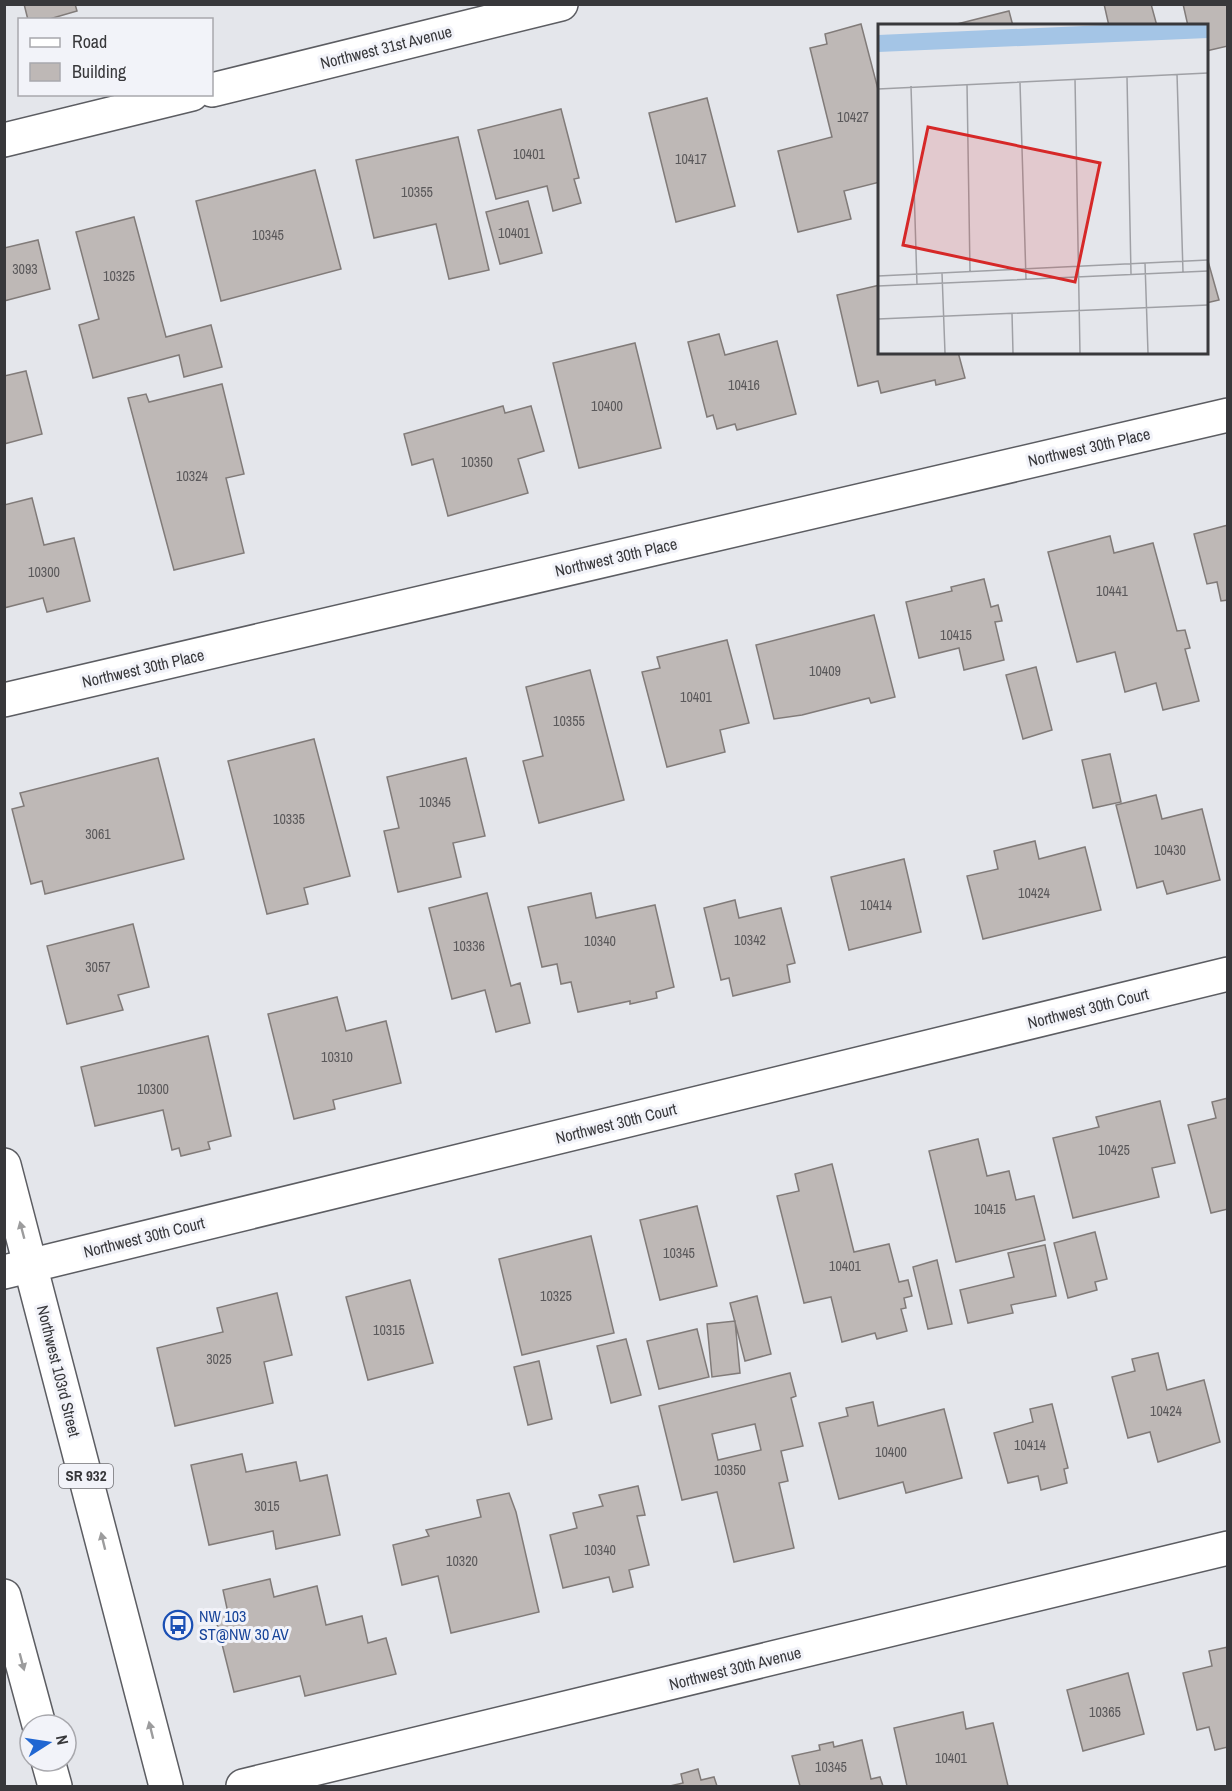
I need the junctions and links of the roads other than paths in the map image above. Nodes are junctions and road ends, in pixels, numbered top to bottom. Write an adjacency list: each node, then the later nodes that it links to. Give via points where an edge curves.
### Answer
1 (561, 4): 2 (street, Northwest 31st Avenue)
2 (213, 90)
3 (184, 96): 4 (street)
4 (4, 140)
5 (1227, 415): 6 (street, Northwest 30th Place)
6 (4, 700)
7 (1227, 974): 9 (street, Northwest 30th Court)
8 (4, 1166): 9 (street, Northwest 103rd Street / SR 932, one-way to 8)
9 (18, 1269): 13 (street, Northwest 103rd Street / SR 932, one-way to 9)
10 (1227, 1548): 14 (street, Northwest 30th Avenue)
11 (4, 1596): 12 (street, one-way to 12)
12 (36, 1713)
13 (166, 1786)
14 (243, 1786)

